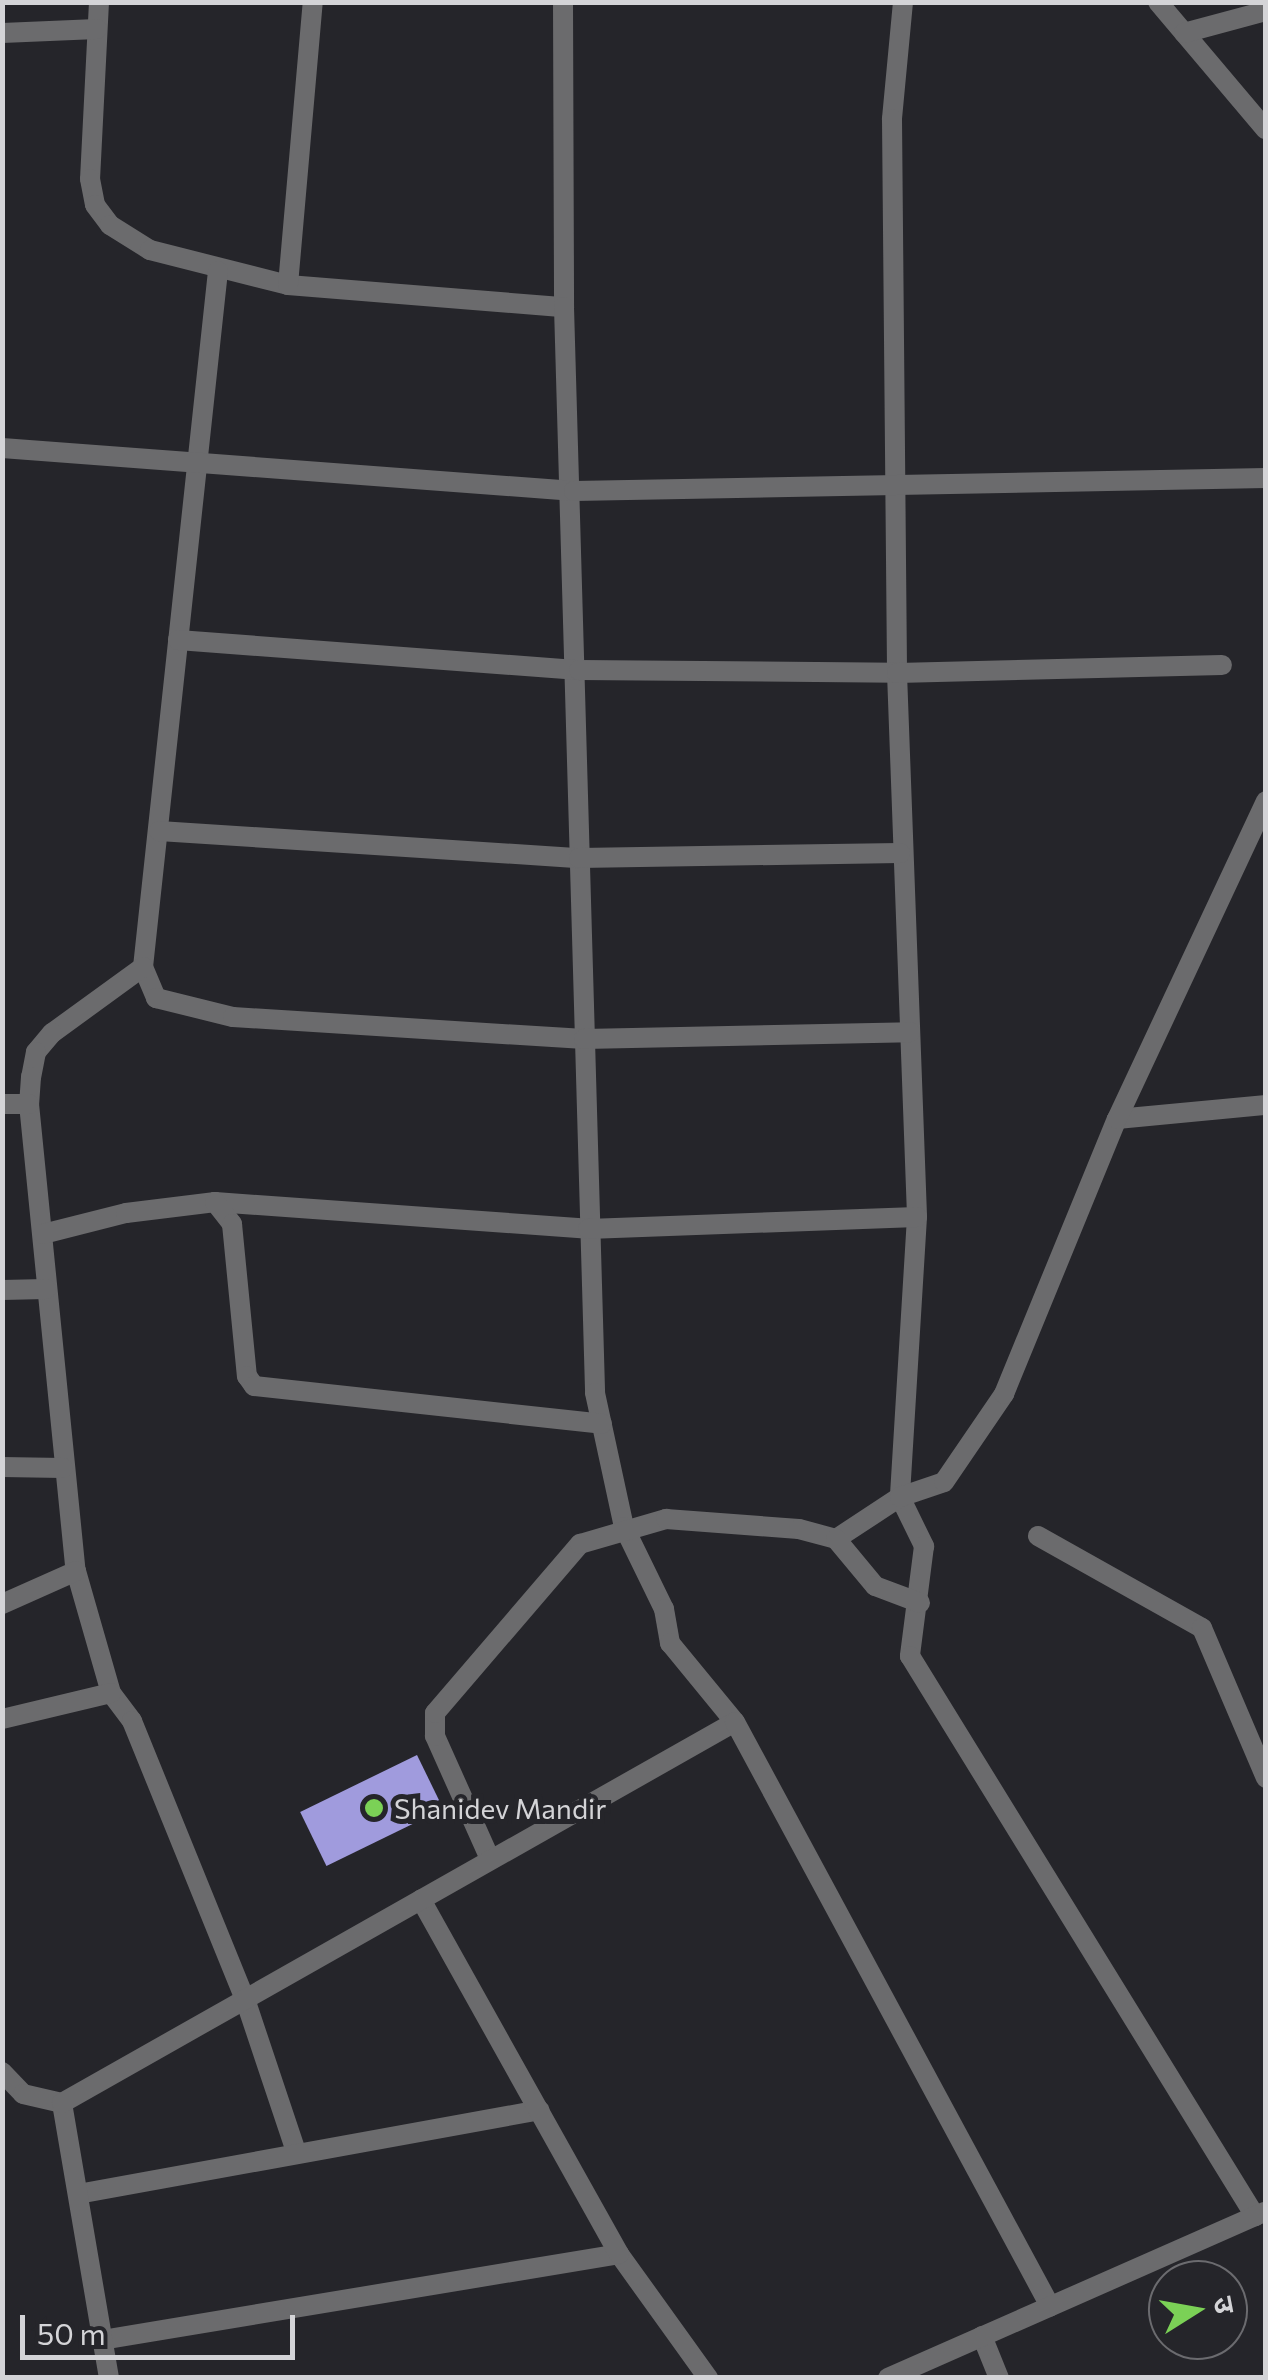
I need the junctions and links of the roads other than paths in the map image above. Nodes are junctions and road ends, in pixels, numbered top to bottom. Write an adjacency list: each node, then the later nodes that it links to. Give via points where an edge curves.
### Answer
1 (100, 2): 7 (street)
2 (314, 2): 12 (street)
3 (563, 2): 13 (street)
4 (903, 2): 17 (street, via 892,119)
5 (1158, 2): 8 (street)
6 (1266, 11): 8 (street)
7 (97, 29): 9 (street); 11 (street, via 89,138 96,205 110,225 150,250)
8 (1184, 33): 10 (street)
9 (2, 34)
10 (1266, 130)
11 (218, 271): 12 (street); 15 (street)
12 (288, 285): 13 (street)
13 (564, 307): 18 (street)
14 (2, 448): 15 (street)
15 (198, 460): 18 (street); 19 (street)
16 (1266, 478): 17 (street)
17 (899, 489): 18 (street); 22 (street)
18 (574, 492): 21 (street)
19 (178, 640): 21 (street); 24 (street)
20 (1222, 665): 22 (street)
21 (578, 670): 22 (street); 26 (street)
22 (897, 673): 25 (street)
23 (1266, 801): 33 (street)
24 (160, 831): 26 (street); 27 (street)
25 (900, 853): 26 (street); 28 (street)
26 (579, 858): 29 (street)
27 (143, 967): 29 (street, via 146,985 167,1006); 31 (street, via 36,1052)
28 (910, 1032): 29 (street); 35 (street)
29 (584, 1039): 36 (street)
30 (2, 1104): 31 (street)
31 (29, 1104): 37 (street)
32 (1266, 1105): 33 (street)
33 (1117, 1119): 43 (street, via 1004,1394 944,1482)
34 (216, 1202): 36 (street); 37 (street, via 126,1213); 40 (street, via 232,1224 247,1376 254,1386)
35 (916, 1217): 36 (street); 43 (street)
36 (588, 1228): 40 (street)
37 (43, 1234): 38 (street)
38 (46, 1289): 39 (street); 42 (street)
39 (2, 1290)
40 (602, 1424): 44 (street)
41 (2, 1467): 42 (street)
42 (63, 1468): 47 (street)
43 (900, 1497): 46 (street); 48 (street, via 924,1546)
44 (624, 1528): 46 (street, via 666,1518 799,1529); 52 (street, via 664,1609 670,1643); 54 (street, via 580,1544 434,1713 436,1736)
45 (1038, 1536): 53 (street, via 1202,1628)
46 (836, 1540): 48 (street, via 874,1586)
47 (76, 1571): 49 (street); 50 (street)
48 (920, 1603): 62 (street, via 910,1656)
49 (2, 1604)
50 (111, 1692): 51 (street); 56 (street, via 132,1721)
51 (2, 1718)
52 (734, 1722): 54 (street); 64 (street)
53 (1266, 1778)
54 (490, 1859): 55 (street)
55 (421, 1900): 56 (street); 59 (street)
56 (245, 1999): 58 (street); 60 (street)
57 (2, 2072): 58 (street, via 23,2094)
58 (62, 2103): 61 (street)
59 (538, 2110): 60 (street); 63 (street)
60 (297, 2154): 61 (street)
61 (78, 2194): 66 (street)
62 (1260, 2214): 64 (street)
63 (619, 2254): 66 (street); 68 (street)
64 (1050, 2306): 65 (street)
65 (982, 2336): 69 (street); 70 (street)
66 (102, 2340): 67 (street)
67 (109, 2378)
68 (708, 2378)
69 (888, 2378)
70 (999, 2378)

